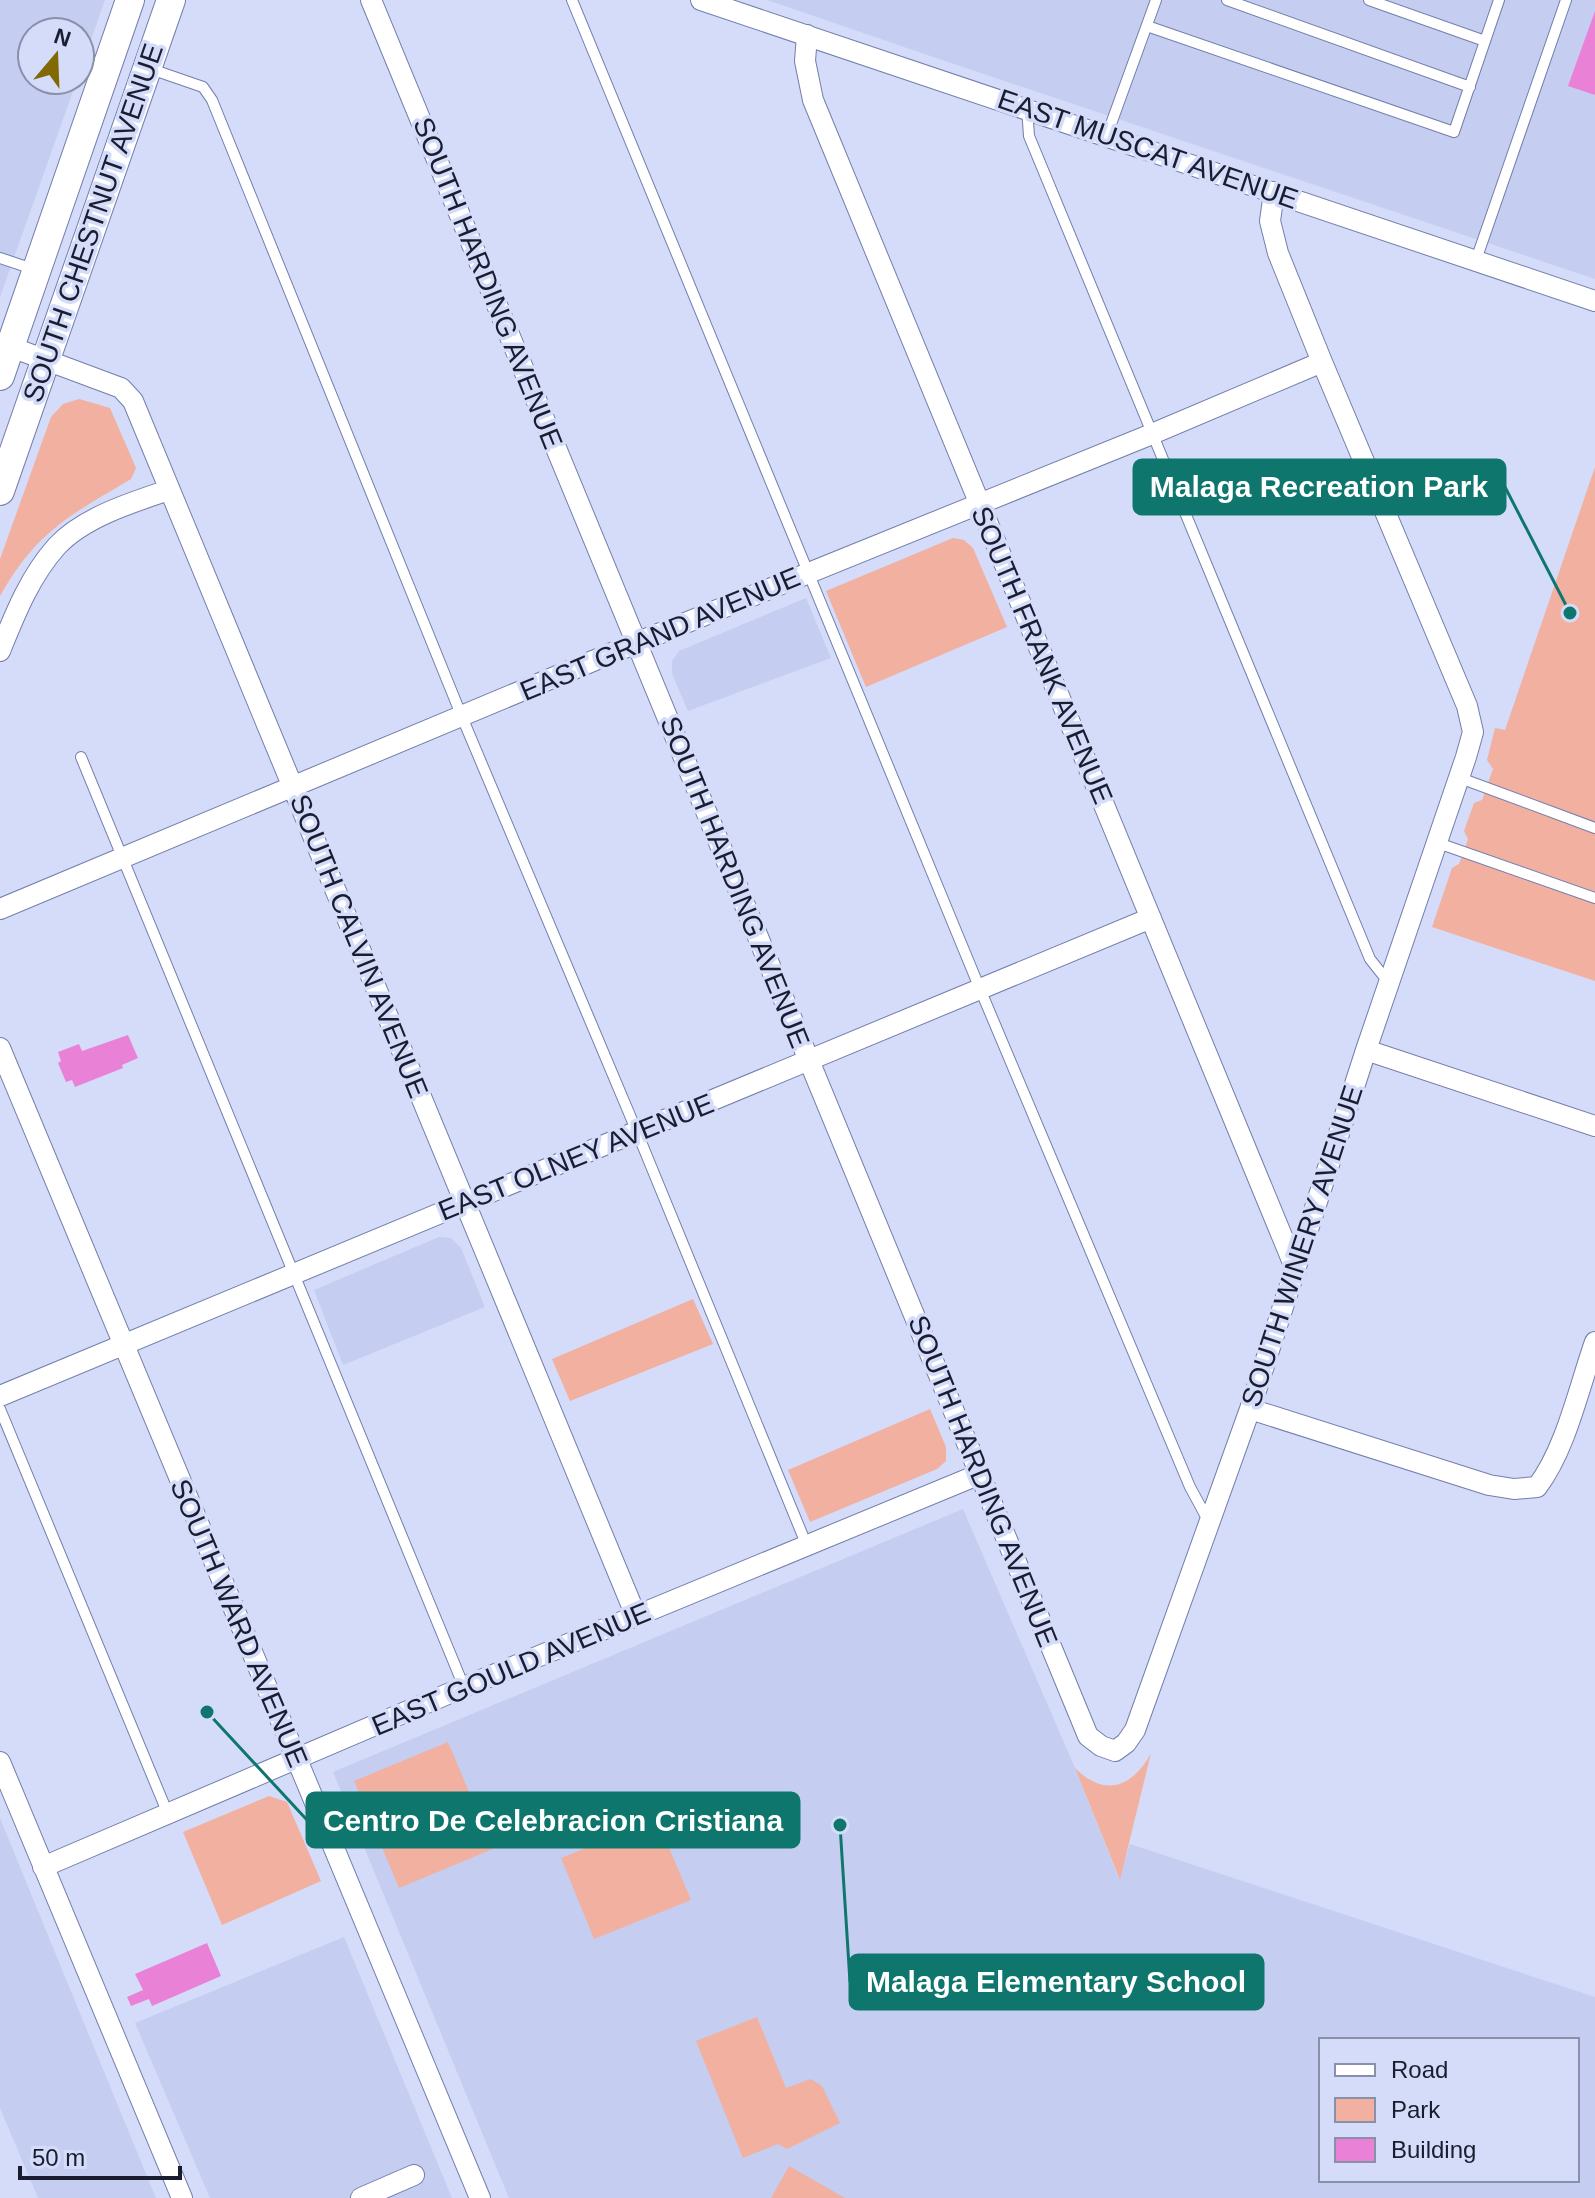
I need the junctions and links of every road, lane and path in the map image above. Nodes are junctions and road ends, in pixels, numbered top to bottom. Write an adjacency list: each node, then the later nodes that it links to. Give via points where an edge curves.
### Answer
1 (130, 0): 21 (main road, SOUTH CHESTNUT AVENUE)
2 (171, 0): 14 (main road, SOUTH CHESTNUT AVENUE)
3 (371, 0): 32 (street, SOUTH HARDING AVENUE)
4 (572, 0): 31 (lane)
5 (701, 0): 12 (street, EAST MUSCAT AVENUE)
6 (1156, 0): 11 (lane)
7 (1227, 0): 15 (lane)
8 (1369, 0): 13 (lane)
9 (1499, 0): 13 (lane)
10 (1566, 0): 20 (lane)
11 (1147, 26): 15 (lane, via 1454,132); 17 (lane)
12 (807, 35): 16 (street, EAST MUSCAT AVENUE); 30 (street, SOUTH FRANK AVENUE, via 805,61 813,100)
13 (1485, 41): 15 (lane)
14 (147, 68): 24 (main road, SOUTH CHESTNUT AVENUE); 34 (lane, via 203,87 212,100)
15 (1470, 87)
16 (1027, 108): 17 (street, EAST MUSCAT AVENUE); 27 (lane, via 1029,136)
17 (1107, 135): 18 (street, EAST MUSCAT AVENUE)
18 (1274, 192): 20 (street, EAST MUSCAT AVENUE); 25 (street, via 1270,221 1278,253)
19 (0, 258): 21 (lane)
20 (1476, 260): 22 (street, EAST MUSCAT AVENUE)
21 (38, 270): 23 (main road, SOUTH CHESTNUT AVENUE)
22 (1595, 301)
23 (6, 345): 24 (street, SOUTH CALVIN AVENUE); 26 (main road, SOUTH CHESTNUT AVENUE)
24 (46, 360): 28 (street, SOUTH CALVIN AVENUE, via 121,388 133,401); 29 (main road, SOUTH CHESTNUT AVENUE)
25 (1322, 362): 27 (street, EAST GRAND AVENUE); 36 (street, SOUTH WINERY AVENUE, via 1467,706 1473,732)
26 (0, 376)
27 (1152, 434): 30 (street, EAST GRAND AVENUE); 44 (lane, via 1370,959)
28 (169, 490): 33 (street, via 86,524 59,544 18,607); 37 (street, SOUTH CALVIN AVENUE)
29 (0, 491)
30 (978, 503): 31 (street, EAST GRAND AVENUE); 43 (street, SOUTH FRANK AVENUE)
31 (807, 573): 32 (street, EAST GRAND AVENUE); 45 (lane)
32 (636, 643): 34 (street, EAST GRAND AVENUE); 48 (street, SOUTH HARDING AVENUE)
33 (0, 651)
34 (462, 717): 37 (street, EAST GRAND AVENUE); 50 (lane)
35 (81, 757): 40 (lane)
36 (1460, 778): 38 (lane); 39 (street, SOUTH WINERY AVENUE)
37 (294, 787): 40 (street, EAST GRAND AVENUE); 51 (street, SOUTH CALVIN AVENUE)
38 (1595, 828)
39 (1438, 843): 41 (lane); 44 (street, SOUTH WINERY AVENUE)
40 (122, 860): 42 (street, EAST GRAND AVENUE); 53 (lane)
41 (1595, 898)
42 (0, 909)
43 (1151, 918): 45 (street, EAST OLNEY AVENUE); 52 (street, SOUTH FRANK AVENUE)
44 (1389, 983): 47 (street, SOUTH WINERY AVENUE)
45 (980, 989): 48 (street, EAST OLNEY AVENUE); 60 (lane)
46 (0, 1048): 55 (street, SOUTH WARD AVENUE)
47 (1366, 1050): 49 (street); 52 (street, SOUTH WINERY AVENUE)
48 (808, 1060): 50 (street, EAST OLNEY AVENUE); 59 (street, SOUTH HARDING AVENUE)
49 (1595, 1126)
50 (637, 1132): 51 (street, EAST OLNEY AVENUE); 61 (lane)
51 (465, 1202): 53 (street, EAST OLNEY AVENUE); 62 (street, SOUTH CALVIN AVENUE)
52 (1296, 1270): 58 (street, SOUTH WINERY AVENUE)
53 (294, 1273): 55 (street, EAST OLNEY AVENUE); 63 (lane)
54 (1595, 1342): 58 (street, via 1557,1453 1537,1487 1489,1485)
55 (124, 1346): 56 (street, EAST OLNEY AVENUE); 65 (street, SOUTH WARD AVENUE)
56 (0, 1396)
57 (0, 1409): 67 (lane)
58 (1250, 1409): 60 (street, SOUTH WINERY AVENUE)
59 (980, 1474): 61 (street, EAST GOULD AVENUE); 64 (street, SOUTH HARDING AVENUE, via 1088,1736)
60 (1209, 1522): 64 (street, SOUTH WINERY AVENUE, via 1135,1730)
61 (807, 1546): 62 (street, EAST GOULD AVENUE)
62 (636, 1616): 63 (street, EAST GOULD AVENUE)
63 (464, 1687): 65 (street, EAST GOULD AVENUE)
64 (1115, 1751)
65 (296, 1759): 67 (street, EAST GOULD AVENUE); 72 (street, SOUTH WARD AVENUE)
66 (0, 1762): 68 (street)
67 (168, 1814): 68 (street, EAST GOULD AVENUE)
68 (43, 1867): 70 (street)
69 (414, 2175): 71 (street)
70 (182, 2198)
71 (361, 2198)
72 (480, 2198)

